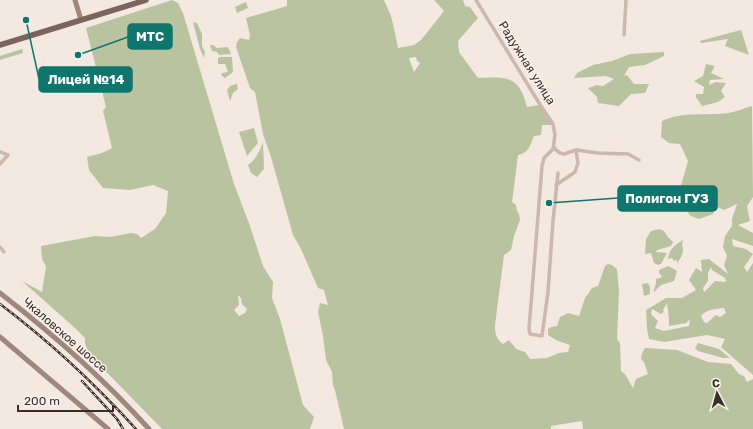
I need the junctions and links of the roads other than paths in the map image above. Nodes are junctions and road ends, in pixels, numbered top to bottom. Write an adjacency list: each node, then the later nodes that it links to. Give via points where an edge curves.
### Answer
1 (75, 0): 5 (street)
2 (146, 0): 5 (main road)
3 (476, 0): 8 (street, Радужная улица, via 553,124)
4 (626, 0): 6 (street)
5 (81, 20): 7 (main road)
6 (624, 35)
7 (0, 45)
8 (553, 146): 9 (street, via 564,154); 14 (street, via 544,158 542,166 529,329 530,334 542,336)
9 (576, 150): 11 (street, via 628,154); 14 (street, via 578,163 574,172)
10 (0, 152): 12 (street, via 8,156)
11 (640, 160)
12 (0, 164)
13 (558, 173): 14 (street)
14 (556, 185)
15 (0, 248): 16 (street)
16 (4, 252)
17 (0, 293): 20 (street, Чкаловское шоссе, via 82,363)
18 (0, 337): 19 (street)
19 (108, 429)
20 (149, 429)

